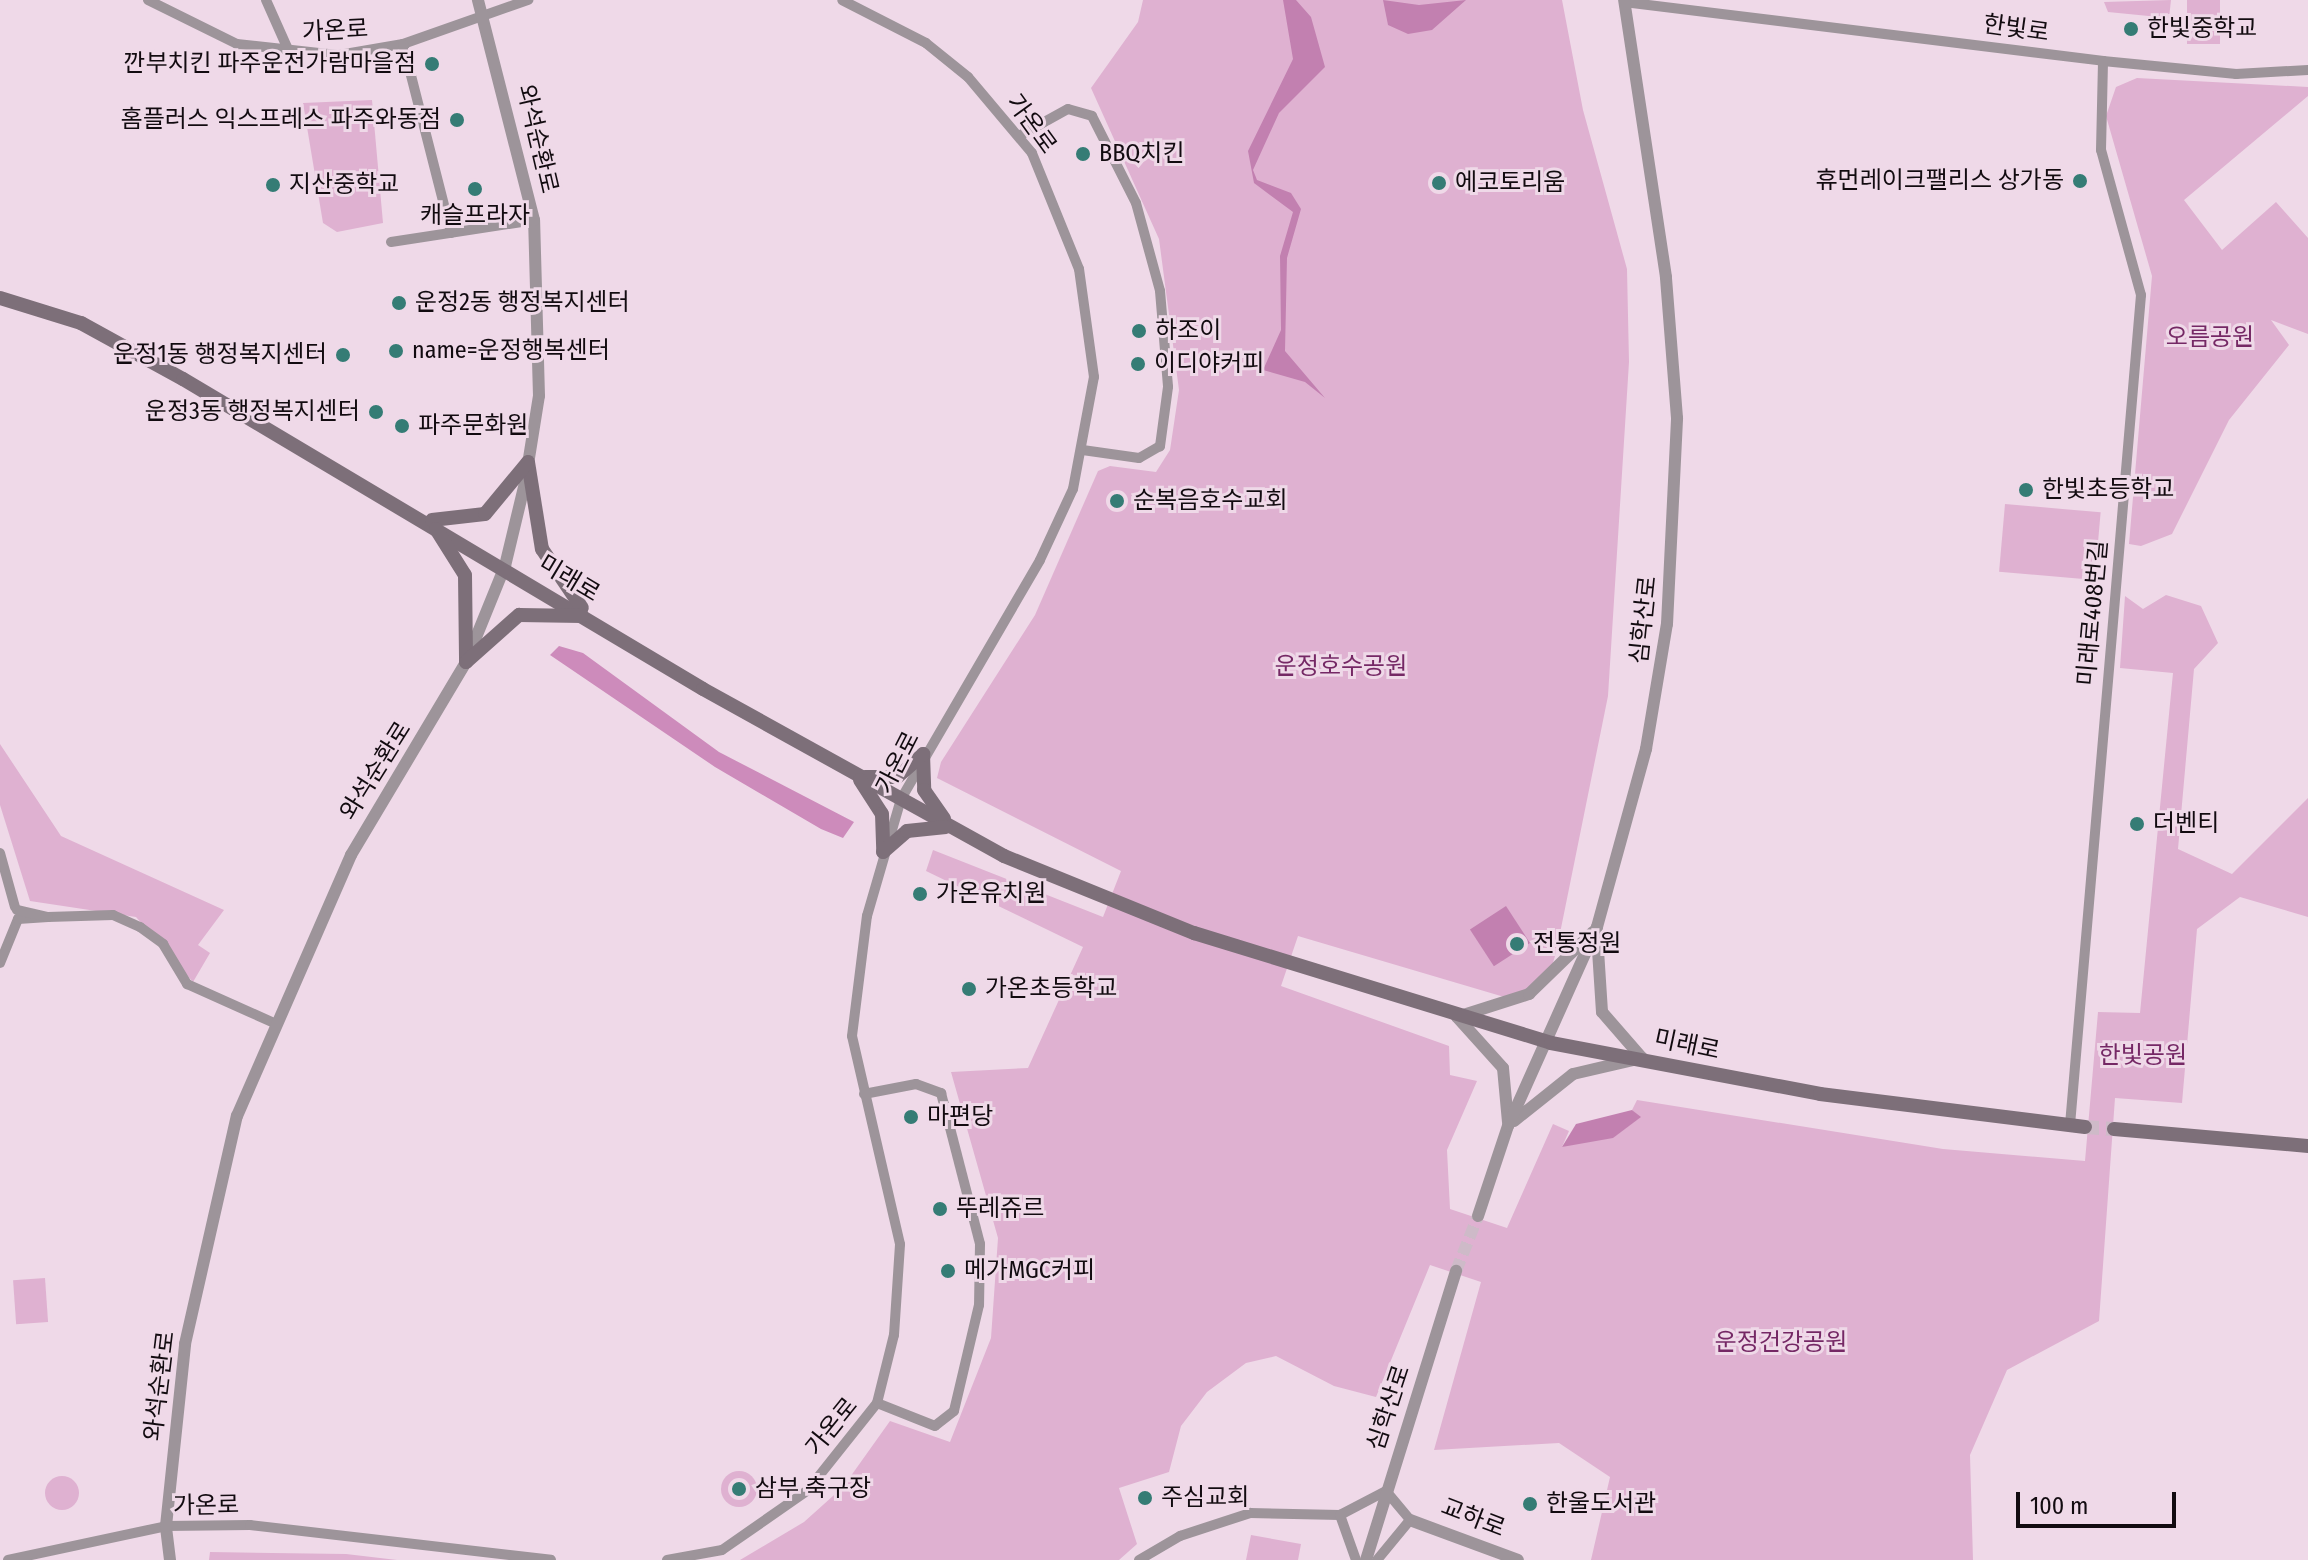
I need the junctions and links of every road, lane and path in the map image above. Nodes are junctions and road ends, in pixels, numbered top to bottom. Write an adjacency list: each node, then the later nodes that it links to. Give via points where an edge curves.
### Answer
1 (148, 0): 9 (street, 가온로, via 237,44)
2 (266, 0): 9 (street)
3 (478, 0): 7 (street, 와석순환로)
4 (528, 0): 7 (street, 가온로)
5 (842, 0): 12 (street, 가온로, via 926,43 968,77)
6 (1624, 1): 10 (street, 한빛로); 32 (street, 심학산로, via 1666,277 1677,489 1658,689)
7 (483, 16): 8 (street, 가온로); 13 (street, 와석순환로)
8 (403, 44): 9 (street, 가온로); 14 (street)
9 (290, 54)
10 (2103, 61): 11 (street, 한빛로, via 2236,74); 40 (street, 미래로408번길, via 2101,150 2141,295)
11 (2308, 70)
12 (1019, 136): 17 (street, 가온로, via 1059,209 1079,269 1094,377); 17 (street, via 1068,109 1092,116 1136,203 1160,291 1168,387 1160,446 1139,458)
13 (534, 220): 14 (street); 18 (street, 와석순환로, via 542,318)
14 (451, 233): 15 (street)
15 (391, 242)
16 (0, 298): 19 (main road, 미래로, via 81,323)
17 (1083, 450): 23 (street, 가온로, via 1040,560)
18 (528, 462): 19 (main road, via 485,514); 20 (street, 와석순환로); 21 (main road, via 542,549)
19 (428, 520): 20 (main road, 미래로); 22 (main road, via 465,575)
20 (505, 566): 21 (main road, 미래로); 22 (street, 와석순환로)
21 (590, 617): 22 (main road, via 519,615); 24 (main road, 미래로)
22 (466, 662): 36 (street, 와석순환로, via 351,855)
23 (923, 754): 24 (main road, via 897,777); 25 (street, 가온로); 26 (main road, via 924,790)
24 (857, 776): 25 (main road, 미래로); 27 (main road, via 882,814)
25 (901, 799): 26 (main road, 미래로); 27 (street, 가온로)
26 (950, 827): 27 (main road, via 907,831); 35 (main road, 미래로, via 1114,900 1289,964)
27 (883, 852): 39 (street, 가온로, via 853,1020)
28 (0, 853): 29 (street)
29 (1, 880): 31 (street)
30 (0, 902): 31 (street)
31 (17, 912): 33 (street); 34 (street); 36 (street, via 48,917 113,915 163,944 187,984)
32 (1597, 927): 35 (street, via 1529,994); 37 (street, 심학산로); 38 (street, via 1598,1001)
33 (0, 931)
34 (0, 963)
35 (1457, 1017): 37 (main road, 미래로); 41 (street, via 1503,1068)
36 (272, 1022): 51 (street, 와석순환로, via 237,1116 208,1229 185,1344)
37 (1551, 1043): 38 (main road, 미래로); 41 (street, 심학산로)
38 (1642, 1058): 40 (main road, 미래로, via 1820,1094); 41 (street, via 1573,1074)
39 (864, 1094): 47 (street, 가온로, via 900,1244 894,1335); 47 (street, via 916,1084 941,1093 980,1244 979,1305 954,1411 935,1426)
40 (2070, 1125): 42 (main road, 미래로)
41 (1508, 1126): 45 (street, 심학산로)
42 (2085, 1127)
43 (2114, 1129): 44 (main road)
44 (2308, 1146)
45 (1478, 1216)
46 (1456, 1271): 48 (street, 심학산로)
47 (877, 1403): 55 (street, 가온로, via 807,1491 722,1550)
48 (1386, 1491): 49 (street); 50 (street); 58 (street, 심학산로)
49 (1340, 1515): 56 (street, via 1250,1513 1180,1536); 57 (street)
50 (1410, 1520): 59 (street); 60 (street, 교하로)
51 (166, 1526): 52 (street, 가온로); 53 (street, 와석순환로); 54 (street, 가온로, via 250,1525)
52 (8, 1560)
53 (170, 1560)
54 (551, 1560)
55 (667, 1560)
56 (1139, 1560)
57 (1356, 1560)
58 (1366, 1560)
59 (1377, 1560)
60 (1518, 1560)

